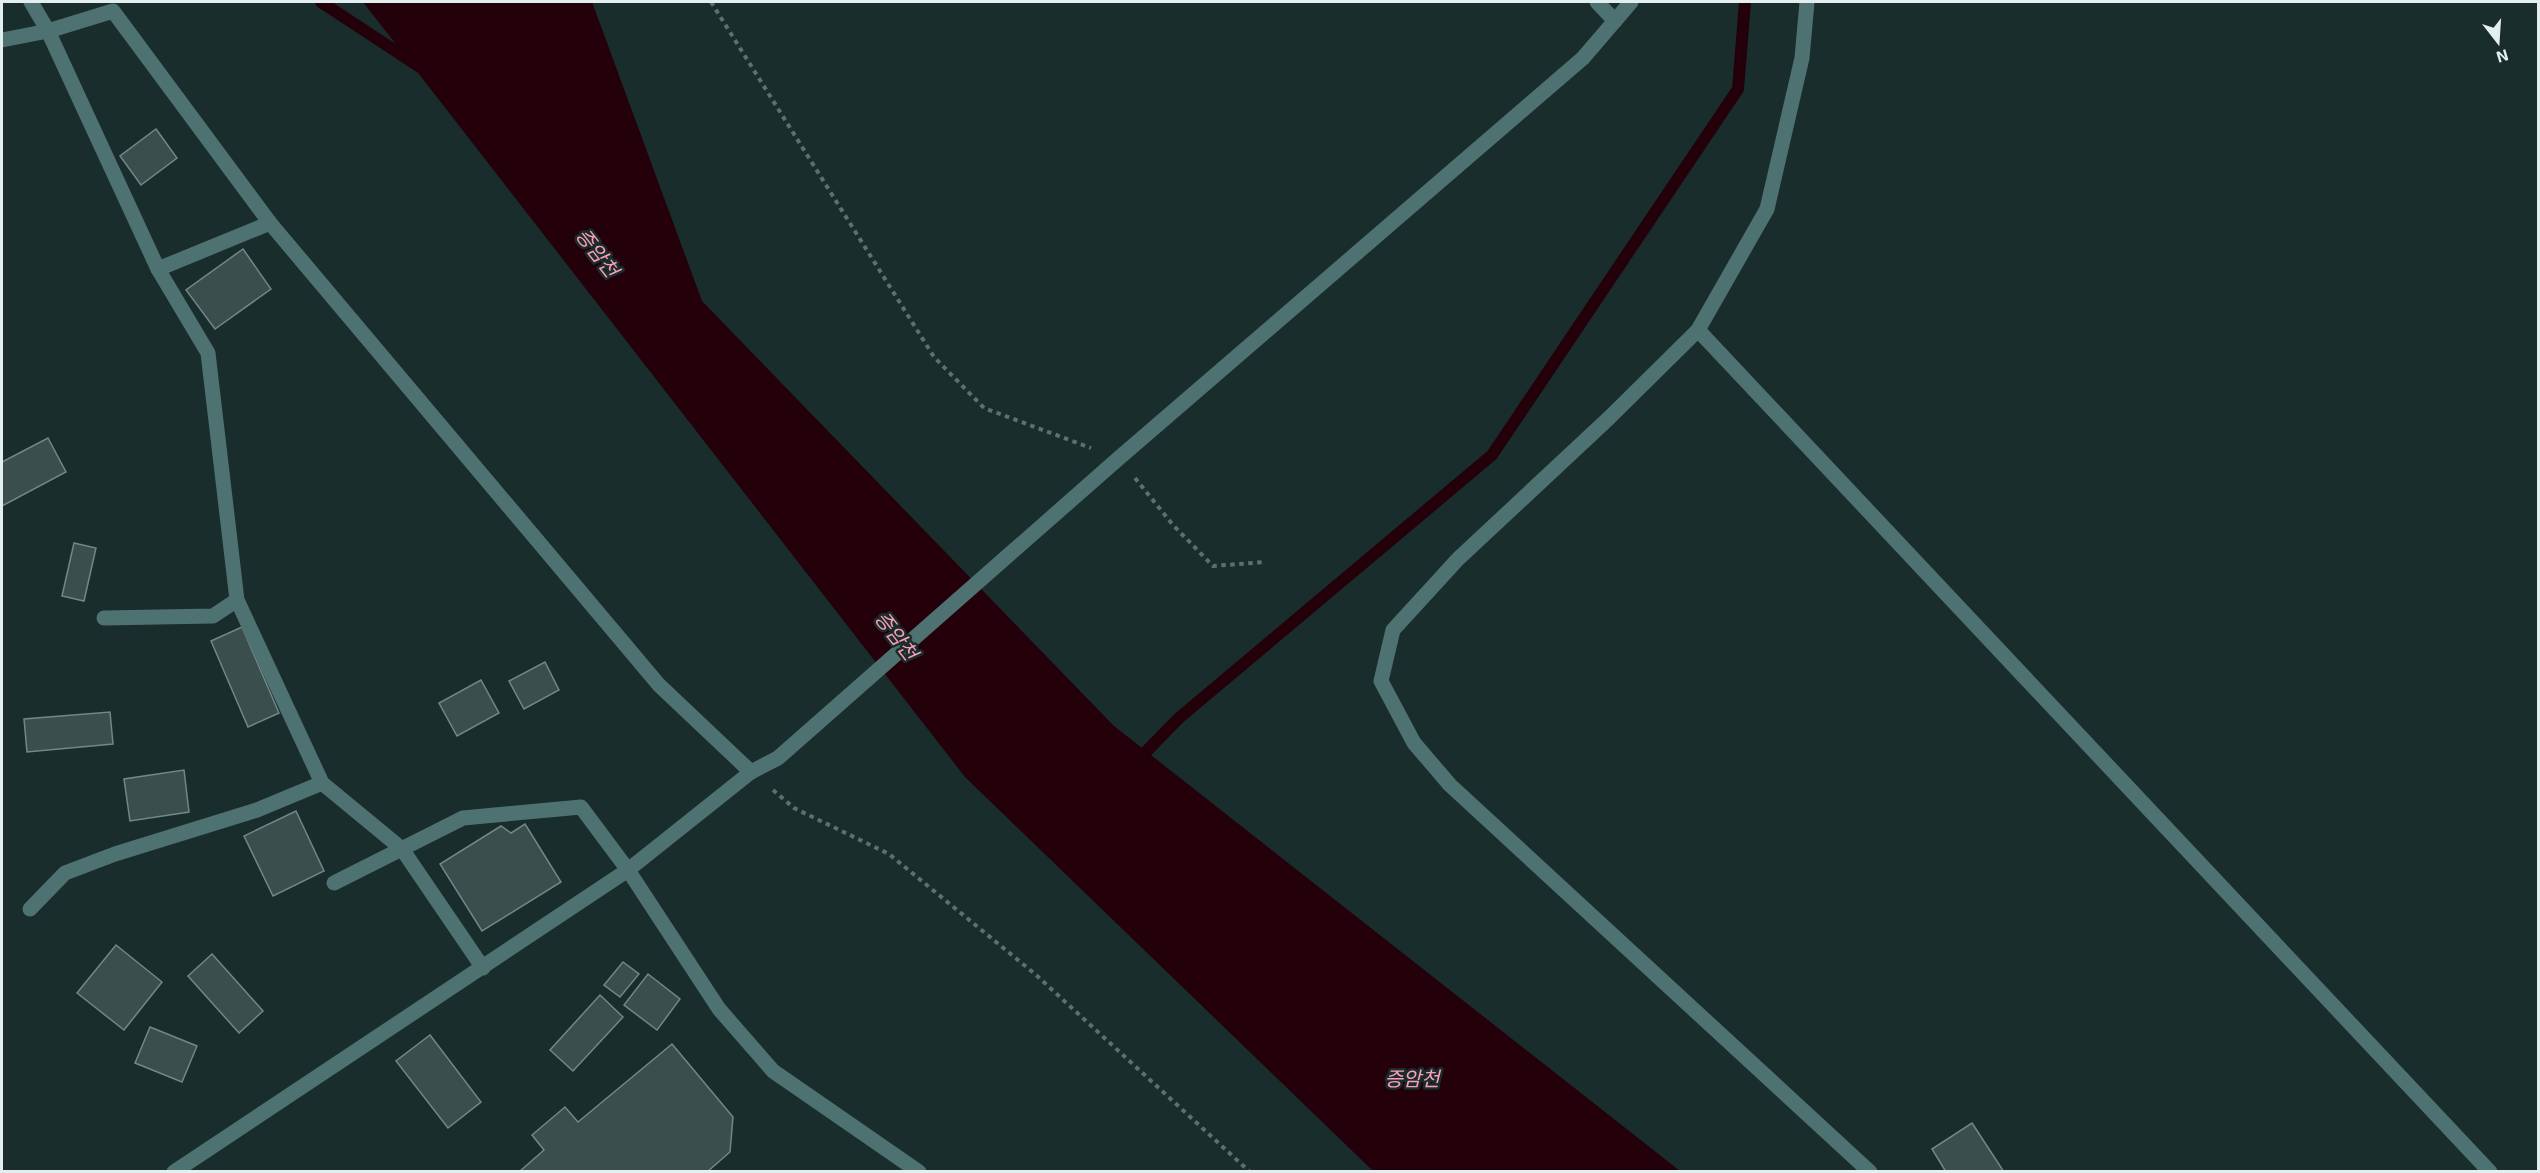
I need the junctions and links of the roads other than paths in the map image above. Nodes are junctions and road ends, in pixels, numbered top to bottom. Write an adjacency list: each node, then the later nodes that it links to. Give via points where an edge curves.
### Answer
1 (32, 2): 7 (street)
2 (1597, 2): 6 (street)
3 (1631, 2): 6 (street)
4 (1807, 2): 11 (street, via 1802,58 1767,209)
5 (110, 6): 7 (street); 9 (street)
6 (1615, 21): 14 (street, via 1582,58 778,758)
7 (48, 31): 8 (street); 10 (street)
8 (2, 40)
9 (270, 223): 10 (street); 14 (street, via 659,685)
10 (158, 269): 12 (street, via 208,353)
11 (1698, 330): 23 (street, via 1458,559 1393,630 1381,681 1414,743 1450,785); 24 (street)
12 (237, 600): 13 (street, via 213,616); 15 (street)
13 (104, 618)
14 (751, 772): 17 (street)
15 (322, 783): 16 (street); 19 (street, via 257,810 64,873)
16 (402, 849): 17 (street, via 463,818 581,807); 18 (street); 20 (street)
17 (628, 870): 20 (street); 22 (street, via 719,1010 773,1071)
18 (334, 883)
19 (30, 909)
20 (483, 968): 21 (street)
21 (174, 1172)
22 (919, 1172)
23 (1870, 1172)
24 (2490, 1172)

